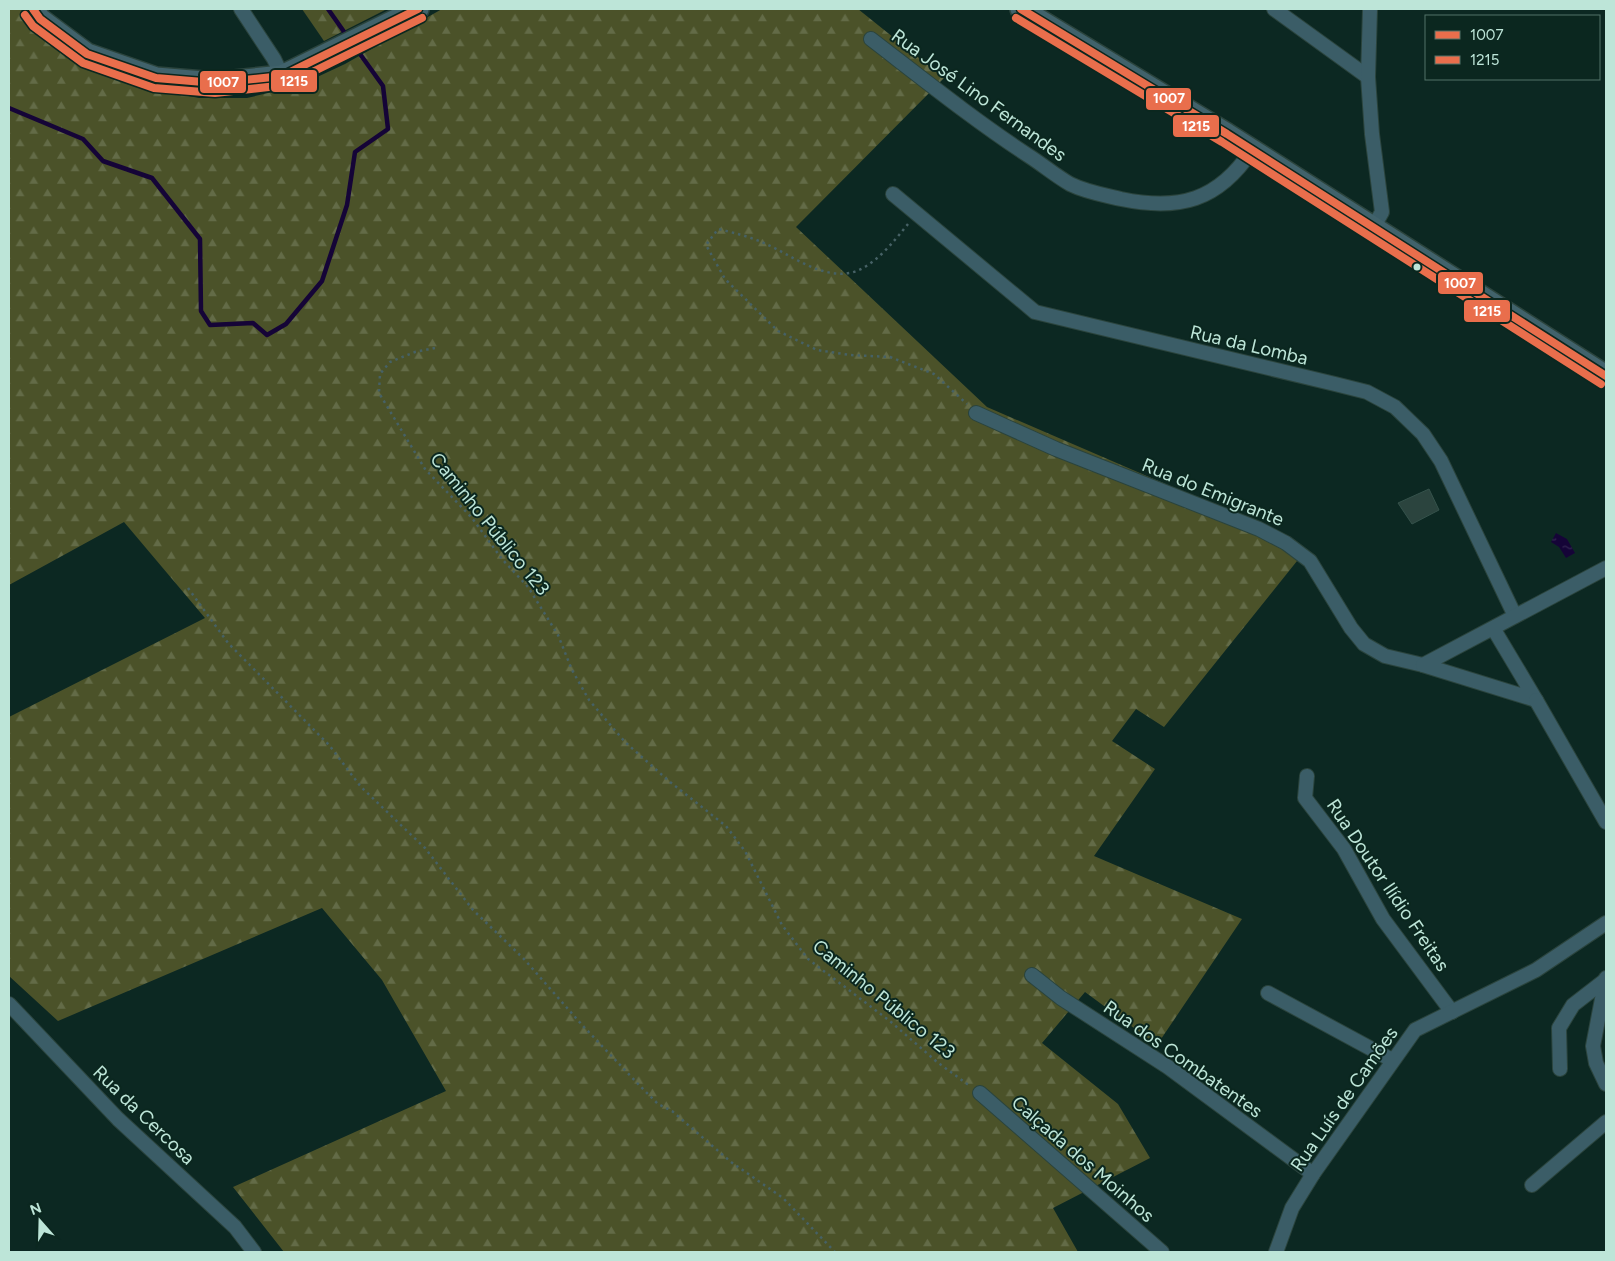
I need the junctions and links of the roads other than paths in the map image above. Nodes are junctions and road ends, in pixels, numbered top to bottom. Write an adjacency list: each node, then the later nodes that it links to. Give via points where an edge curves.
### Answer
1 (33, 9): 8 (main road, via 40,19 87,54 156,78 215,83)
2 (241, 9): 8 (street)
3 (1021, 9): 10 (main road)
4 (1274, 9): 9 (street)
5 (1370, 9): 9 (street)
6 (411, 12): 8 (main road)
7 (871, 39): 10 (street, Rua José Lino Fernandes, via 995,134 1071,184 1098,194 1145,204 1179,204 1209,194 1239,169)
8 (282, 76)
9 (1368, 77): 12 (street, via 1382,212)
10 (1252, 150): 12 (main road)
11 (893, 194): 16 (street, Rua da Lomba, via 1035,312 1366,392 1395,407 1423,434 1441,461)
12 (1373, 228): 13 (main road)
13 (1606, 376)
14 (976, 414): 18 (street, Rua do Emigrante, via 1286,543 1310,561 1364,644 1385,656)
15 (1604, 574): 16 (street)
16 (1515, 616): 17 (street)
17 (1493, 628): 18 (street); 19 (street)
18 (1423, 665): 19 (street, Rua do Emigrante)
19 (1536, 700): 21 (street)
20 (1308, 776): 27 (street, Rua Doutor Ilídio Freitas, via 1305,798 1344,849 1383,919)
21 (1606, 822)
22 (1606, 923): 27 (street, Rua Luís de Camões, via 1536,970)
23 (1032, 975): 33 (street, Rua dos Combatentes, via 1061,998 1168,1067)
24 (1605, 980): 29 (street, via 1573,1005 1559,1028); 30 (street, via 1593,1046 1596,1063)
25 (1268, 993): 28 (street)
26 (9, 1004): 35 (street, Rua da Cercosa, via 118,1119 235,1228)
27 (1452, 1012): 28 (street, Rua Luís de Camões, via 1415,1030)
28 (1392, 1060): 33 (street, Rua Luís de Camões)
29 (1560, 1069)
30 (1606, 1084)
31 (980, 1093): 36 (street, Calçada dos Moinhos)
32 (1606, 1122): 34 (street)
33 (1313, 1174): 37 (street, Rua Luís de Camões, via 1292,1208)
34 (1532, 1185)
35 (254, 1252)
36 (1162, 1252)
37 (1276, 1252)

